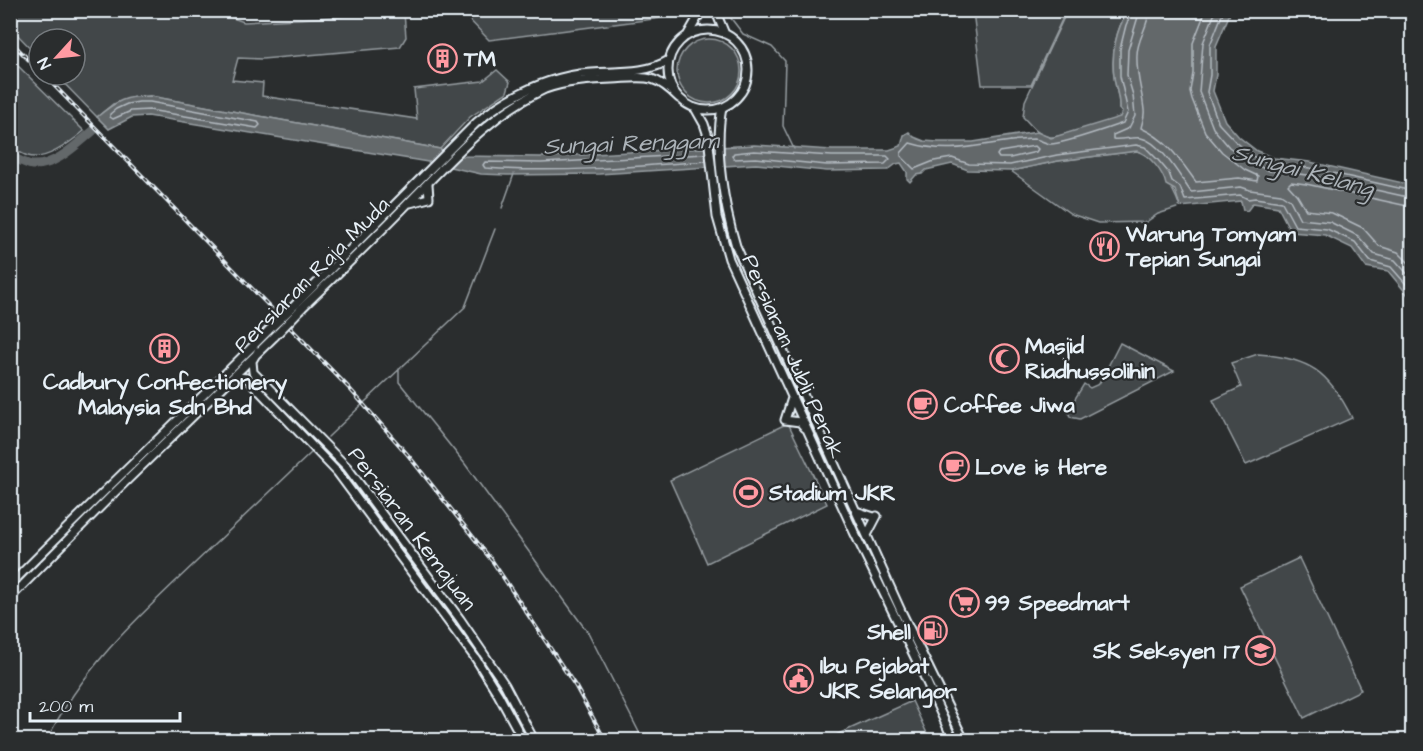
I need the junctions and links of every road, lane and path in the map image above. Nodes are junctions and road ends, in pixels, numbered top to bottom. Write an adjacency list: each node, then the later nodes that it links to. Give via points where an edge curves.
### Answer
1 (702, 10): 4 (main road)
2 (718, 10): 3 (main road)
3 (725, 34): 4 (main road, via 712,30); 8 (main road, via 744,52 748,72 742,91)
4 (687, 36): 5 (main road)
5 (669, 60): 6 (main road, via 669,80); 9 (main road, Persiaran Raja Muda, via 651,69 579,74 531,87 488,113)
6 (679, 98): 7 (main road); 9 (main road, Persiaran Raja Muda, via 650,77 547,88 506,111)
7 (695, 108): 8 (main road); 17 (main road, Persiaran Jubli Perak, via 710,147 717,217 729,259)
8 (722, 108): 19 (main road, Persiaran Jubli Perak, via 719,146 736,246)
9 (457, 147): 10 (main road, Persiaran Raja Muda)
10 (437, 167): 11 (main road, Persiaran Raja Muda); 13 (main road, Persiaran Raja Muda)
11 (428, 182): 12 (main road, Persiaran Raja Muda); 12 (main road, via 429,198)
12 (408, 204): 13 (main road, Persiaran Raja Muda)
13 (299, 306): 14 (main road, Persiaran Raja Muda, bridge)
14 (272, 333): 15 (main road, Persiaran Raja Muda); 23 (main road, Persiaran Raja Muda, via 83,510)
15 (258, 351): 16 (main road, Persiaran Raja Muda); 25 (main road, Persiaran Kemajuan, via 252,361 254,372 347,467)
16 (227, 382): 24 (main road, Persiaran Raja Muda); 26 (main road, Persiaran Kemajuan, via 238,376 247,378 323,455)
17 (792, 396): 18 (main road, Persiaran Jubli Perak); 18 (main road, via 785,420 800,422)
18 (809, 432): 21 (main road, Persiaran Jubli Perak)
19 (856, 511): 20 (main road, Persiaran Jubli Perak); 22 (main road, via 875,516)
20 (861, 522): 21 (main road); 22 (main road, Persiaran Jubli Perak)
21 (854, 532): 29 (main road, Persiaran Jubli Perak)
22 (867, 535): 30 (main road, Persiaran Jubli Perak)
23 (10, 585)
24 (10, 598)
25 (460, 619): 26 (main road); 28 (main road, Persiaran Kemajuan, via 504,685)
26 (452, 626): 27 (main road, Persiaran Kemajuan, via 498,693)
27 (523, 741)
28 (534, 741)
29 (953, 741)
30 (964, 741)

